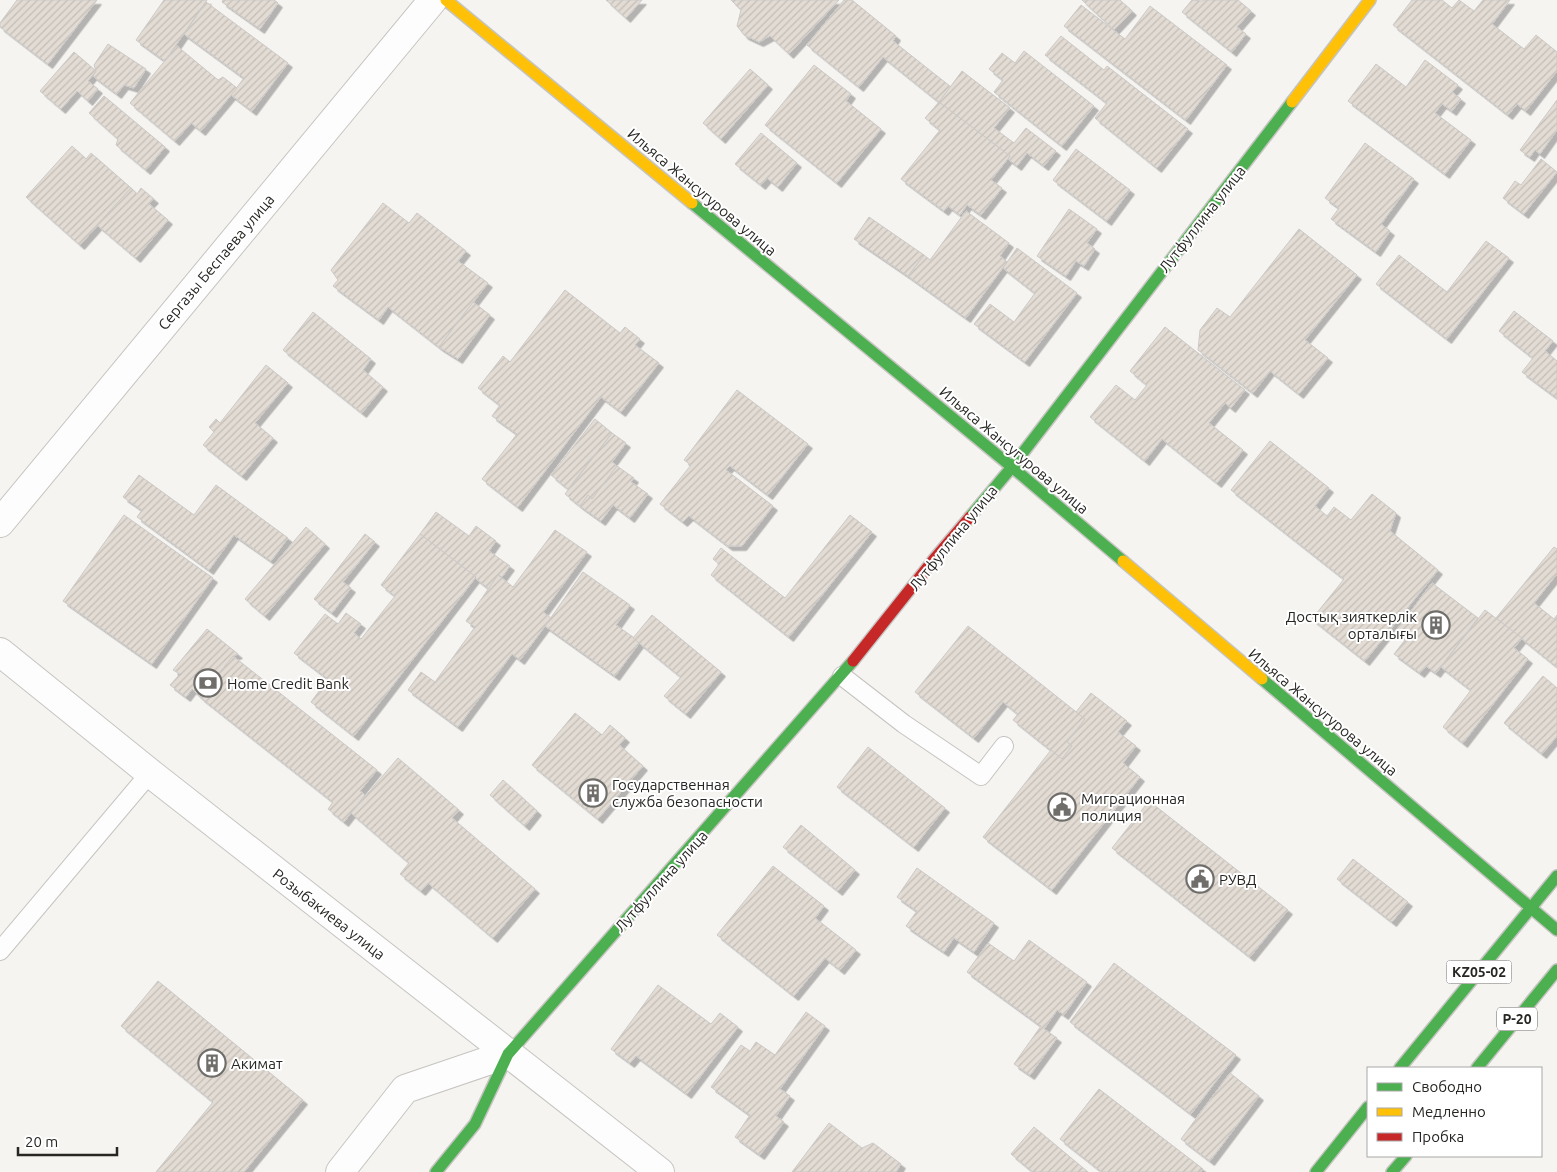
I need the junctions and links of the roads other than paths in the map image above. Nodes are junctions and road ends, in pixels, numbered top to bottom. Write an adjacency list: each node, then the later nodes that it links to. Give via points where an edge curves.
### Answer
1 (433, 0): 5 (street, Сергазы Беспаева улица)
2 (446, 0): 4 (main road, Ильяса Жансугурова улица)
3 (1370, 0): 4 (main road, Лутфуллина улица)
4 (1012, 467): 7 (main road, Лутфуллина улица); 11 (main road, Ильяса Жансугурова улица)
5 (0, 523)
6 (0, 652): 9 (street, Розыбакиева улица)
7 (842, 676): 8 (lane, via 904,724 981,776); 15 (main road, Лутфуллина улица)
8 (1004, 746)
9 (150, 773): 13 (lane); 15 (street, Розыбакиева улица)
10 (1557, 876): 11 (main road, KZ05-02)
11 (1531, 908): 12 (main road, Ильяса Жансугурова улица); 16 (main road, KZ05-02)
12 (1557, 930)
13 (0, 951)
14 (1557, 970): 17 (main road, Р-20)
15 (508, 1054): 20 (street, Лутфуллина улица, via 405,1089); 21 (main road, Лутфуллина улица, via 475,1124); 22 (street, Розыбакиева улица)
16 (1401, 1067)
17 (1478, 1067)
18 (1367, 1109): 23 (main road)
19 (1405, 1157): 24 (main road)
20 (340, 1172)
21 (436, 1172)
22 (660, 1172)
23 (1316, 1172)
24 (1392, 1172)

